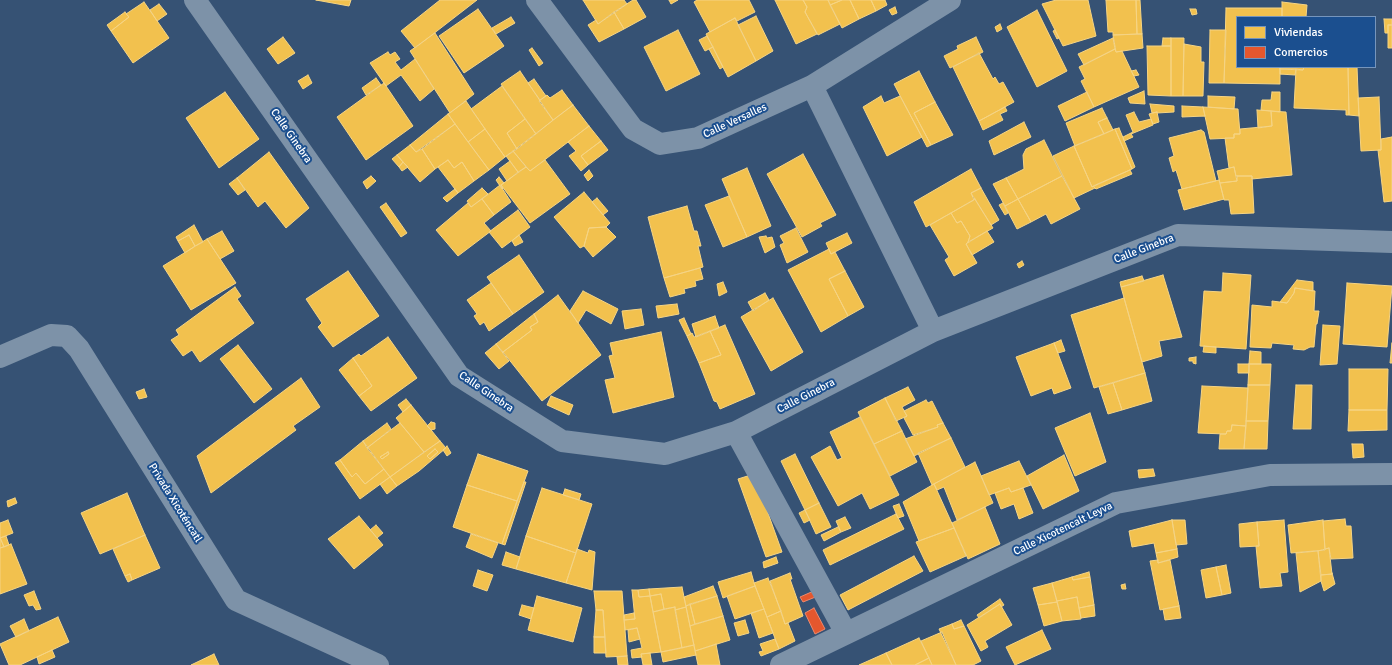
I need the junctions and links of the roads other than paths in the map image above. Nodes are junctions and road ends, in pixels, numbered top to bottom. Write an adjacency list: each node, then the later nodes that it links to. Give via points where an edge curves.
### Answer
1 (195, 0): 8 (street, Calle Ginebra, via 459,376 562,441 665,454)
2 (538, 0): 4 (street, Calle Versalles, via 633,129 660,144 698,138)
3 (950, 0): 4 (street, Calle Versalles)
4 (812, 86): 6 (street)
5 (1392, 242): 6 (street, Calle Ginebra, via 1178,235)
6 (933, 331): 8 (street, Calle Ginebra)
7 (0, 357): 11 (street, Privada Xicoténcatl, via 51,335 67,336 79,349 236,600)
8 (736, 432): 10 (street)
9 (1392, 474): 10 (street, Calle Xicotencalt Leyva, via 1270,475 1116,503)
10 (846, 633): 12 (street, Calle Xicotencalt Leyva)
11 (378, 665)
12 (781, 665)

